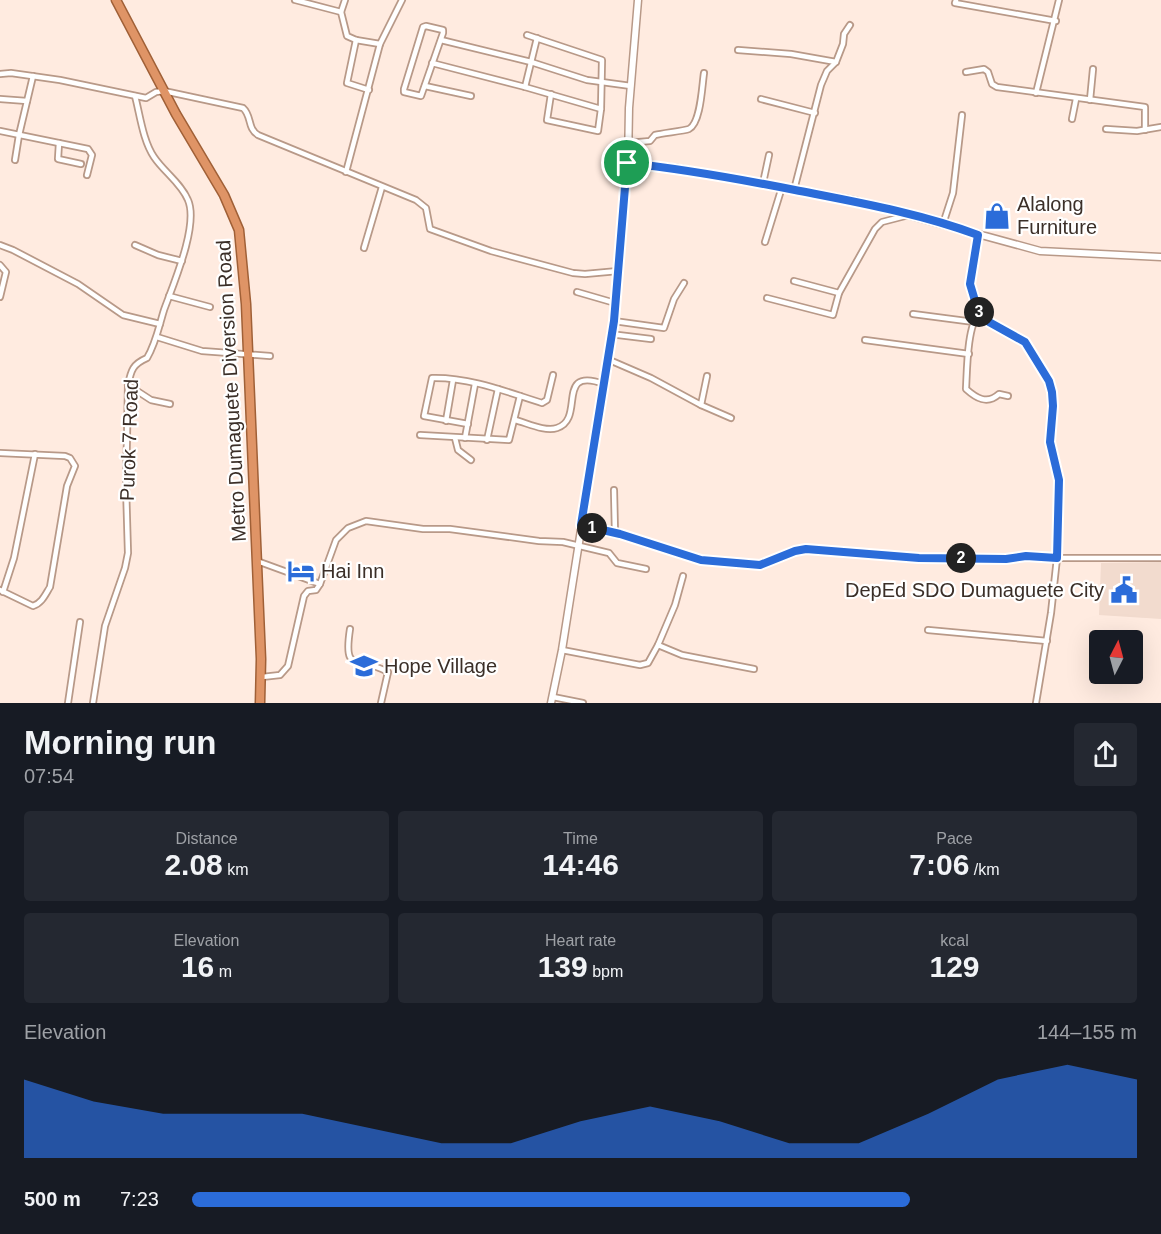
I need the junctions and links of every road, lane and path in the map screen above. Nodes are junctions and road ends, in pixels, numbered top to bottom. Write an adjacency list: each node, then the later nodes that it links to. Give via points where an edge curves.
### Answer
1 (116, 0): 30 (highway, Metro Dumaguete Diversion Road)
2 (295, 0): 8 (street)
3 (345, 0): 8 (street)
4 (402, 0): 15 (street)
5 (638, 0): 27 (street)
6 (956, 0): 9 (street, via 955,3)
7 (1059, 0): 9 (street)
8 (341, 12): 13 (street, via 346,34)
9 (1056, 21): 31 (street)
10 (849, 25): 18 (street)
11 (527, 35): 12 (street)
12 (537, 38): 17 (street); 25 (street, via 599,58 603,64)
13 (356, 40): 15 (street); 29 (street, via 346,83)
14 (441, 40): 17 (street); 19 (street); 26 (street, via 443,30 423,27 404,92 421,96)
15 (380, 44): 29 (street)
16 (738, 50): 18 (street)
17 (531, 62): 25 (street); 28 (street)
18 (836, 62): 41 (street, via 824,77)
19 (432, 63): 26 (street); 28 (street)
20 (1093, 69): 39 (street)
21 (966, 72): 31 (street, via 984,69 994,86)
22 (704, 73): 50 (street, via 698,114 690,128 655,135 650,141)
23 (0, 74): 24 (street)
24 (33, 76): 33 (street); 38 (street)
25 (602, 84): 27 (street); 40 (street)
26 (425, 86): 34 (street)
27 (631, 86): 50 (street)
28 (525, 87): 32 (street)
29 (369, 90): 55 (street)
30 (164, 91): 33 (street, via 146,98); 55 (street, via 243,108 251,129 258,135); 90 (highway, Metro Dumaguete Diversion Road, via 236,222 244,276)
31 (1036, 93): 37 (street)
32 (551, 94): 40 (street); 40 (street, via 547,120 598,131)
33 (135, 96): 69 (street, Purok 7 Road, via 149,148 189,201 191,213)
34 (471, 96)
35 (0, 99): 38 (street)
36 (761, 99): 41 (street)
37 (1076, 99): 39 (street); 43 (street)
38 (27, 100): 48 (street)
39 (1090, 100): 46 (street, via 1145,107)
40 (601, 109)
41 (814, 113): 60 (street)
42 (962, 115): 62 (street, via 953,193)
43 (1071, 119)
44 (1161, 127): 46 (street)
45 (1106, 129): 46 (street)
46 (1145, 130)
47 (0, 132): 48 (street)
48 (19, 135): 49 (street); 52 (street)
49 (59, 143): 54 (street, via 58,159); 56 (street, via 91,152)
50 (628, 143): 53 (street)
51 (769, 155): 57 (street)
52 (15, 160)
53 (627, 163): 57 (street); 71 (street)
54 (81, 164)
55 (346, 172): 58 (street)
56 (87, 175)
57 (763, 183): 59 (street)
58 (382, 187): 67 (street); 71 (street, via 426,208 430,229 491,251 573,273)
59 (782, 187): 60 (street); 64 (street)
60 (794, 190): 61 (street)
61 (912, 215): 62 (street); 75 (street, via 882,222 875,229)
62 (943, 224): 63 (street)
63 (978, 235): 68 (street, via 1040,250); 82 (street, via 970,284)
64 (765, 242)
65 (0, 245): 85 (street, via 78,284 123,315)
66 (135, 245): 69 (street)
67 (364, 248)
68 (1161, 256)
69 (182, 261): 76 (street, Purok 7 Road)
70 (0, 265): 77 (street, via 6,272)
71 (618, 271): 79 (street)
72 (794, 281): 75 (street)
73 (684, 283): 83 (street, via 664,328)
74 (577, 292): 79 (street)
75 (839, 293): 78 (street, via 833,315)
76 (169, 296): 80 (street); 85 (street, Purok 7 Road)
77 (0, 297)
78 (767, 298)
79 (615, 303): 83 (street)
80 (210, 307)
81 (913, 314): 84 (street)
82 (979, 314): 84 (street); 120 (street, via 1025,342 1049,381 1053,406 1050,442 1059,480)
83 (614, 321): 86 (street)
84 (974, 322): 91 (street)
85 (160, 324): 87 (street, Purok 7 Road)
86 (610, 334): 88 (street); 93 (street)
87 (157, 337): 90 (street, via 202,351); 99 (street, Purok 7 Road, via 147,358 131,370)
88 (651, 339)
89 (865, 340): 91 (street)
90 (248, 354): 92 (street); 122 (highway, Metro Dumaguete Diversion Road)
91 (969, 354): 102 (street, via 966,389 987,401 999,394)
92 (270, 356)
93 (607, 359): 98 (street); 104 (street)
94 (553, 375): 101 (street, via 545,403)
95 (707, 376): 104 (street)
96 (453, 380): 97 (street); 107 (street); 107 (street, via 432,378 424,414)
97 (475, 384): 100 (street); 108 (street)
98 (603, 384): 106 (street, via 590,379 577,383 570,414 557,428); 117 (street)
99 (128, 385): 103 (street, via 151,400); 137 (street, Purok 7 Road, via 128,553 105,626)
100 (498, 389): 101 (street); 112 (street)
101 (520, 396): 106 (street)
102 (1008, 396)
103 (170, 404)
104 (700, 405): 105 (street)
105 (731, 418)
106 (515, 420): 112 (street, via 509,440)
107 (446, 421): 108 (street)
108 (468, 424): 111 (street)
109 (420, 435): 110 (street)
110 (455, 438): 111 (street); 115 (street, via 458,450)
111 (465, 438): 112 (street)
112 (487, 440)
113 (0, 453): 114 (street)
114 (35, 454): 126 (street, via 14,558); 126 (street, via 65,456 75,466 67,486 50,587 33,606)
115 (471, 460)
116 (614, 490): 118 (street)
117 (581, 525): 118 (street); 119 (street)
118 (615, 533): 120 (street, via 701,560 760,565 806,549 919,558)
119 (578, 545): 123 (street, via 609,553 617,563); 125 (street, via 366,521 348,528 336,540); 132 (street)
120 (1057, 558): 121 (street); 130 (street)
121 (1161, 558)
122 (257, 561): 125 (street); 134 (highway, Metro Dumaguete Diversion Road)
123 (646, 568)
124 (683, 576): 131 (street)
125 (320, 584): 134 (street, via 304,596 288,666 280,675)
126 (1, 591)
127 (80, 622): 136 (street)
128 (350, 629): 139 (street, via 346,652 350,658 388,672)
129 (928, 630): 130 (street)
130 (1047, 641): 141 (street)
131 (658, 645): 132 (street, via 648,663 640,665); 133 (street, via 682,655)
132 (562, 650): 135 (street)
133 (754, 669)
134 (262, 677): 138 (highway, Metro Dumaguete Diversion Road)
135 (552, 700): 140 (street)
136 (68, 703)
137 (93, 703)
138 (260, 703)
139 (381, 703)
140 (583, 703)
141 (1036, 703)

